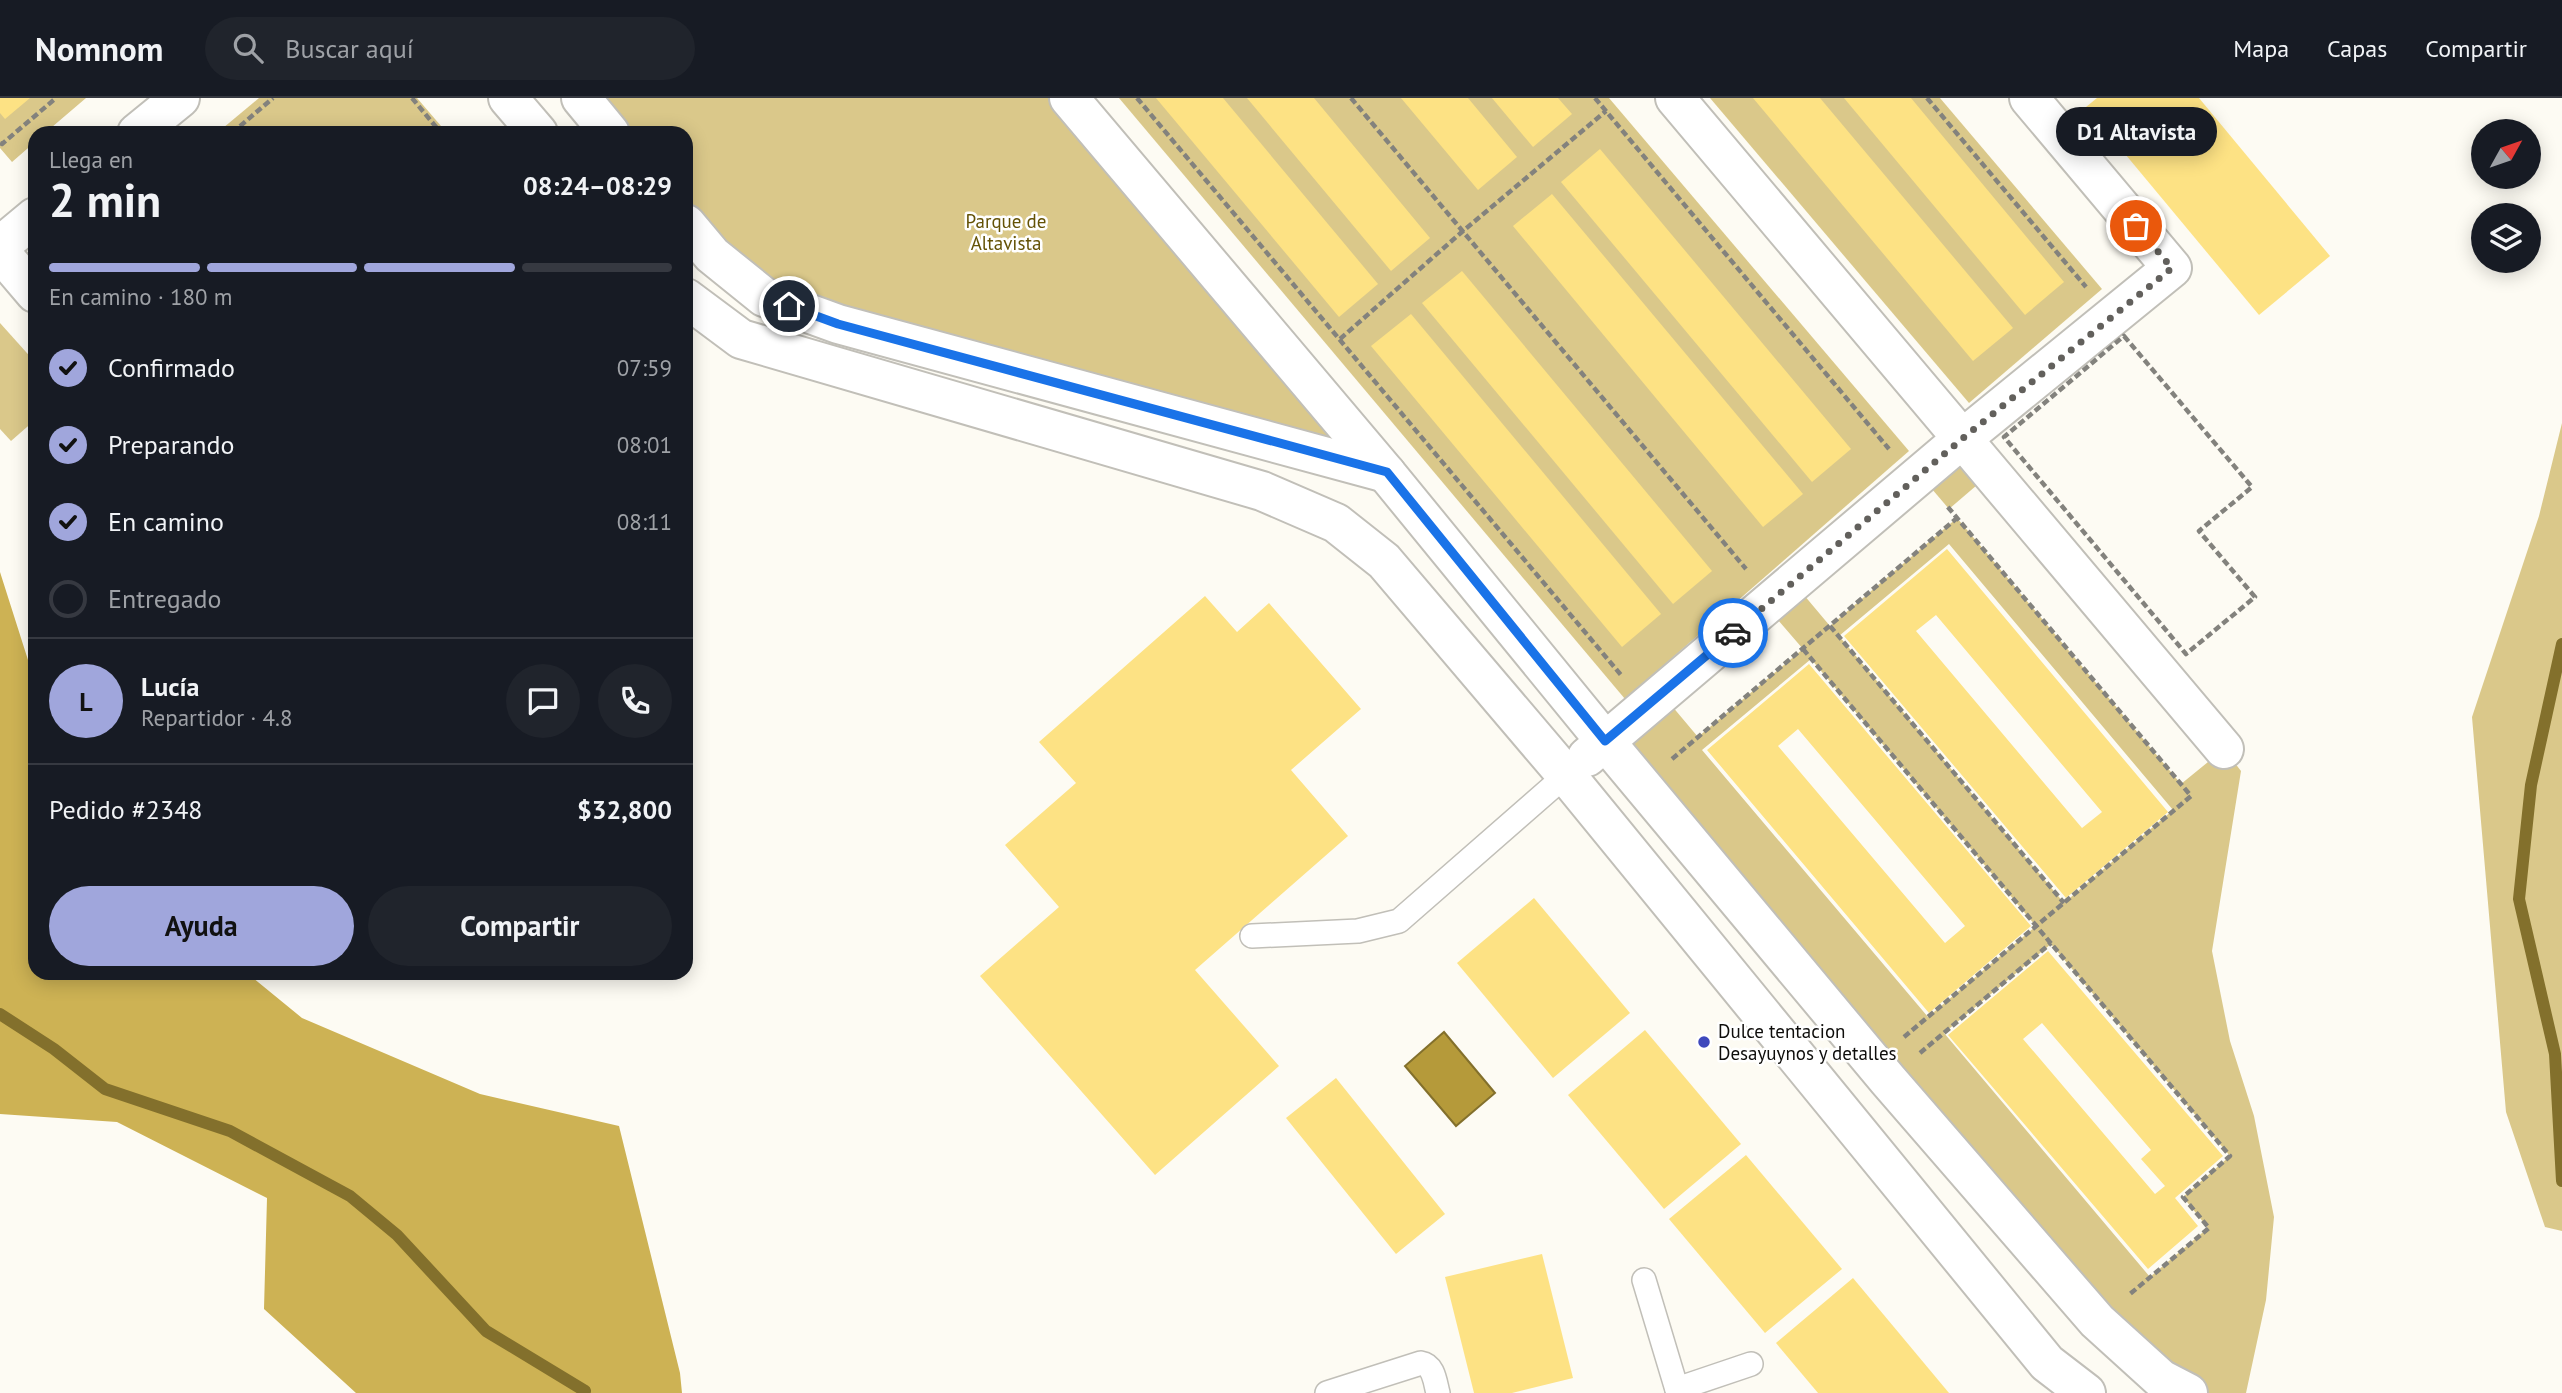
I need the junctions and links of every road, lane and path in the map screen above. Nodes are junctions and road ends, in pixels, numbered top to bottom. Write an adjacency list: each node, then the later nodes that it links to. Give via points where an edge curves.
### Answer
1 (56, 98): 20 (path)
2 (180, 98): 15 (street)
3 (273, 98): 16 (path)
4 (412, 98): 17 (path)
5 (508, 98): 18 (street)
6 (581, 98): 19 (street)
7 (1069, 98): 33 (street)
8 (1138, 98): 30 (path)
9 (1351, 98): 22 (path)
10 (1595, 98): 14 (path)
11 (1675, 98): 31 (street)
12 (1927, 98): 27 (path)
13 (2029, 98): 31 (street, via 2172,268)
14 (1606, 111): 22 (path); 32 (path, via 1890,449)
15 (146, 126)
16 (240, 126)
17 (436, 126)
18 (532, 126)
19 (604, 126)
20 (0, 143)
21 (28, 223): 24 (street)
22 (1463, 231): 30 (path); 37 (path)
23 (693, 232): 33 (street, via 712,255 764,298 838,324)
24 (0, 246)
25 (0, 252): 26 (street)
26 (28, 285)
27 (2087, 288)
28 (693, 303): 45 (street, via 741,339 1262,491 1336,523 1384,561)
29 (2124, 337): 29 (path, via 2252,487 2199,531 2255,597 2186,654 2004,438)
30 (1340, 339): 41 (path, via 1621,675)
31 (1962, 439): 43 (street); 44 (street)
32 (1880, 458)
33 (1387, 472): 43 (street)
34 (1949, 509): 35 (path)
35 (1957, 518): 39 (path); 46 (path, via 2191,796)
36 (1757, 561): 37 (path)
37 (1746, 570): 38 (path)
38 (1736, 579)
39 (1830, 626): 40 (path); 46 (path)
40 (1803, 649): 42 (path); 47 (path)
41 (1631, 666)
42 (1698, 737)
43 (1605, 741): 45 (street); 60 (street, via 2097,1321 2161,1379)
44 (2224, 749)
45 (1566, 775): 48 (lane, via 1399,921 1358,931); 55 (street)
46 (2064, 903): 47 (path)
47 (2036, 926): 49 (path); 50 (path)
48 (1252, 936)
49 (2051, 943): 51 (path); 52 (path, via 2230,1156 2183,1197 2209,1228)
50 (1927, 1017)
51 (1944, 1033)
52 (2150, 1277)
53 (1644, 1280): 56 (lane)
54 (1751, 1364): 56 (lane)
55 (2055, 1378): 59 (street)
56 (1678, 1391)
57 (1327, 1393): 58 (lane, via 1421,1363 1431,1369)
58 (1438, 1393)
59 (2086, 1393)
60 (2188, 1393)

